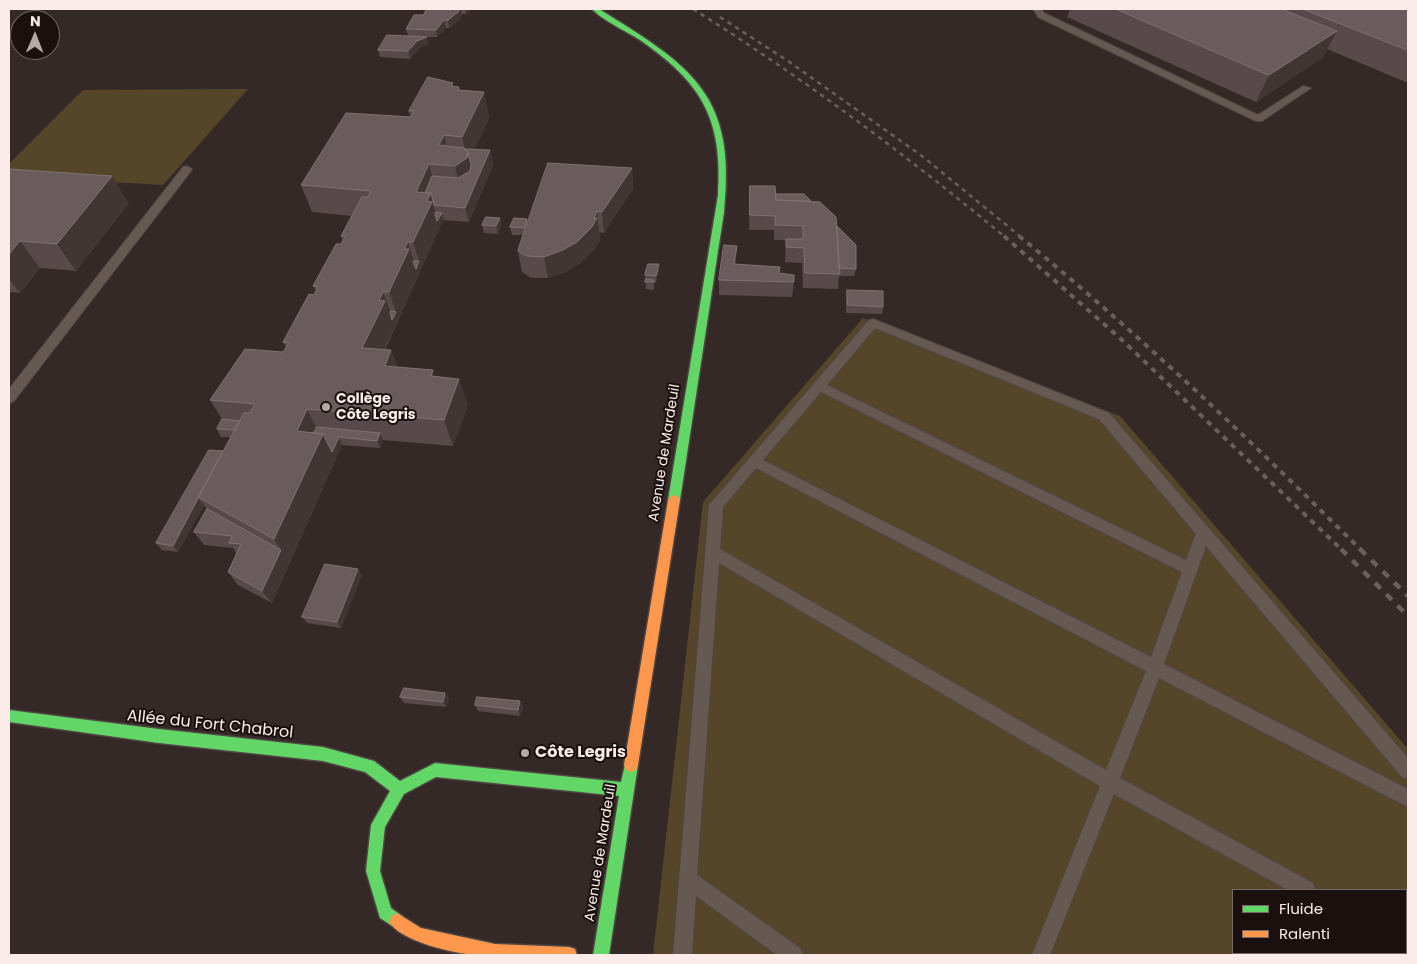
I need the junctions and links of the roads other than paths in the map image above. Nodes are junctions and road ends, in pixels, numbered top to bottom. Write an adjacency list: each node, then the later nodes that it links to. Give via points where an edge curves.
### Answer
1 (595, 9): 16 (street, Avenue de Mardeuil, via 676,65 693,83 707,104 721,143 714,246)
2 (1037, 9): 3 (lane, via 1041,16 1259,119)
3 (1306, 88)
4 (187, 169): 6 (lane)
5 (819, 386): 7 (lane); 8 (lane, via 873,323 1104,416); 10 (lane)
6 (9, 398)
7 (754, 461): 9 (lane, via 716,505); 11 (lane)
8 (1204, 532): 10 (lane); 13 (lane)
9 (713, 552): 14 (lane); 18 (lane)
10 (1190, 569): 11 (lane)
11 (1155, 668): 14 (lane); 17 (lane)
12 (9, 716): 15 (street, Allée du Fort Chabrol, via 323,754 369,766)
13 (1408, 771)
14 (1108, 781): 19 (lane); 24 (lane)
15 (398, 789): 16 (street, via 434,770); 20 (street, via 378,825 373,871 385,913 418,935 495,952)
16 (626, 790): 21 (street, Avenue de Mardeuil)
17 (1408, 798)
18 (688, 879): 22 (lane); 23 (lane)
19 (1304, 889)
20 (569, 955)
21 (601, 955)
22 (682, 955)
23 (793, 955)
24 (1040, 955)

